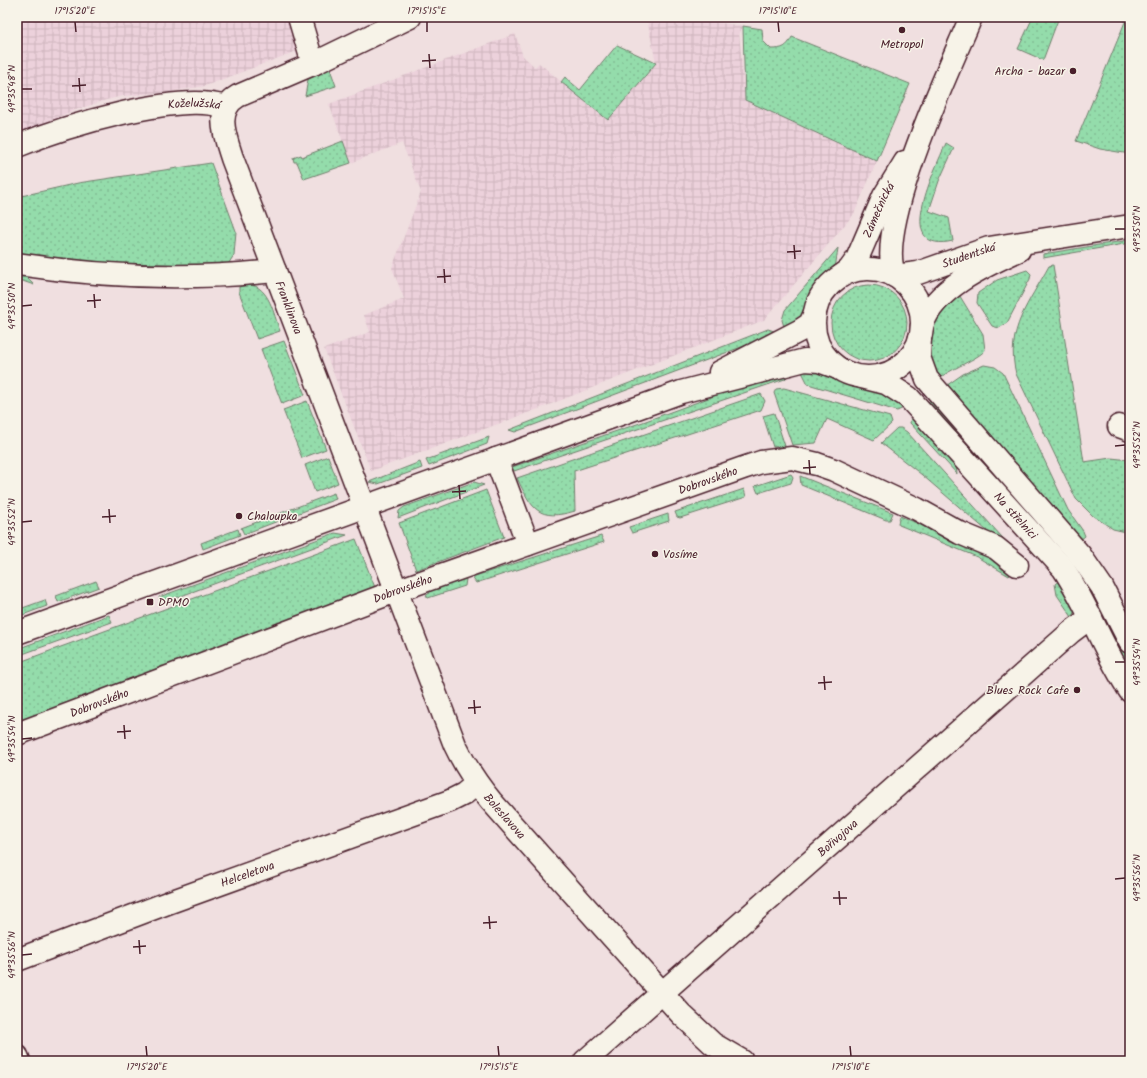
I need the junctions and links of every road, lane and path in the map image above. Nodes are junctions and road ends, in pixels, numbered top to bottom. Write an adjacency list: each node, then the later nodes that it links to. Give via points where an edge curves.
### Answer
1 (299, 17): 4 (street)
2 (971, 17): 6 (street, Zámečnická)
3 (405, 18): 4 (street, Koželužská)
4 (313, 64): 5 (street, Koželužská, via 238,96)
5 (225, 107): 7 (street, Koželužská, via 209,103 189,103 132,112 74,132); 11 (street, Franklinova, via 226,139)
6 (918, 143): 12 (street, Zámečnická, via 889,186 857,258); 13 (street, Zámečnická, via 892,232 891,259)
7 (17, 146)
8 (1130, 226): 9 (street, Studentská)
9 (1044, 240): 13 (street, Studentská, via 989,248 918,273); 15 (street, Studentská, via 991,264 959,283 935,302 926,315)
10 (17, 264): 11 (street, via 58,270 149,275 218,276)
11 (275, 271): 20 (street, Franklinova)
12 (841, 276): 13 (street, via 865,269 882,270); 14 (street, via 822,294)
13 (895, 276): 15 (street, via 907,285 917,299 921,312)
14 (815, 313): 16 (street, via 814,327 820,346); 18 (street, via 810,324 793,335)
15 (921, 332): 17 (street, via 911,356 897,369 878,376); 26 (street, Na střelnici, via 919,357 927,379 1095,575)
16 (838, 368): 17 (street); 18 (street, via 819,361 805,360)
17 (862, 377): 24 (street, Na střelnici, via 894,386 916,404 1063,568)
18 (681, 392): 19 (street)
19 (496, 460): 20 (street); 21 (street)
20 (364, 507): 23 (street, Boleslavova); 25 (street)
21 (528, 544): 22 (street, Dobrovského, via 761,462 792,458 834,470 996,548); 23 (street, Dobrovského)
22 (1017, 565)
23 (396, 591): 28 (street, Dobrovského); 29 (street, Boleslavova, via 454,745)
24 (1091, 617): 27 (street, Na střelnici); 31 (street, Bořivojova)
25 (17, 633)
26 (1130, 642)
27 (1130, 691)
28 (17, 734)
29 (476, 784): 30 (street, Helceletova, via 450,801); 31 (street, Boleslavova)
30 (17, 960)
31 (662, 994): 34 (street, Bořivojova); 35 (street, Boleslavova, via 704,1036)
32 (17, 1056): 33 (street)
33 (19, 1061)
34 (585, 1061)
35 (742, 1061)

